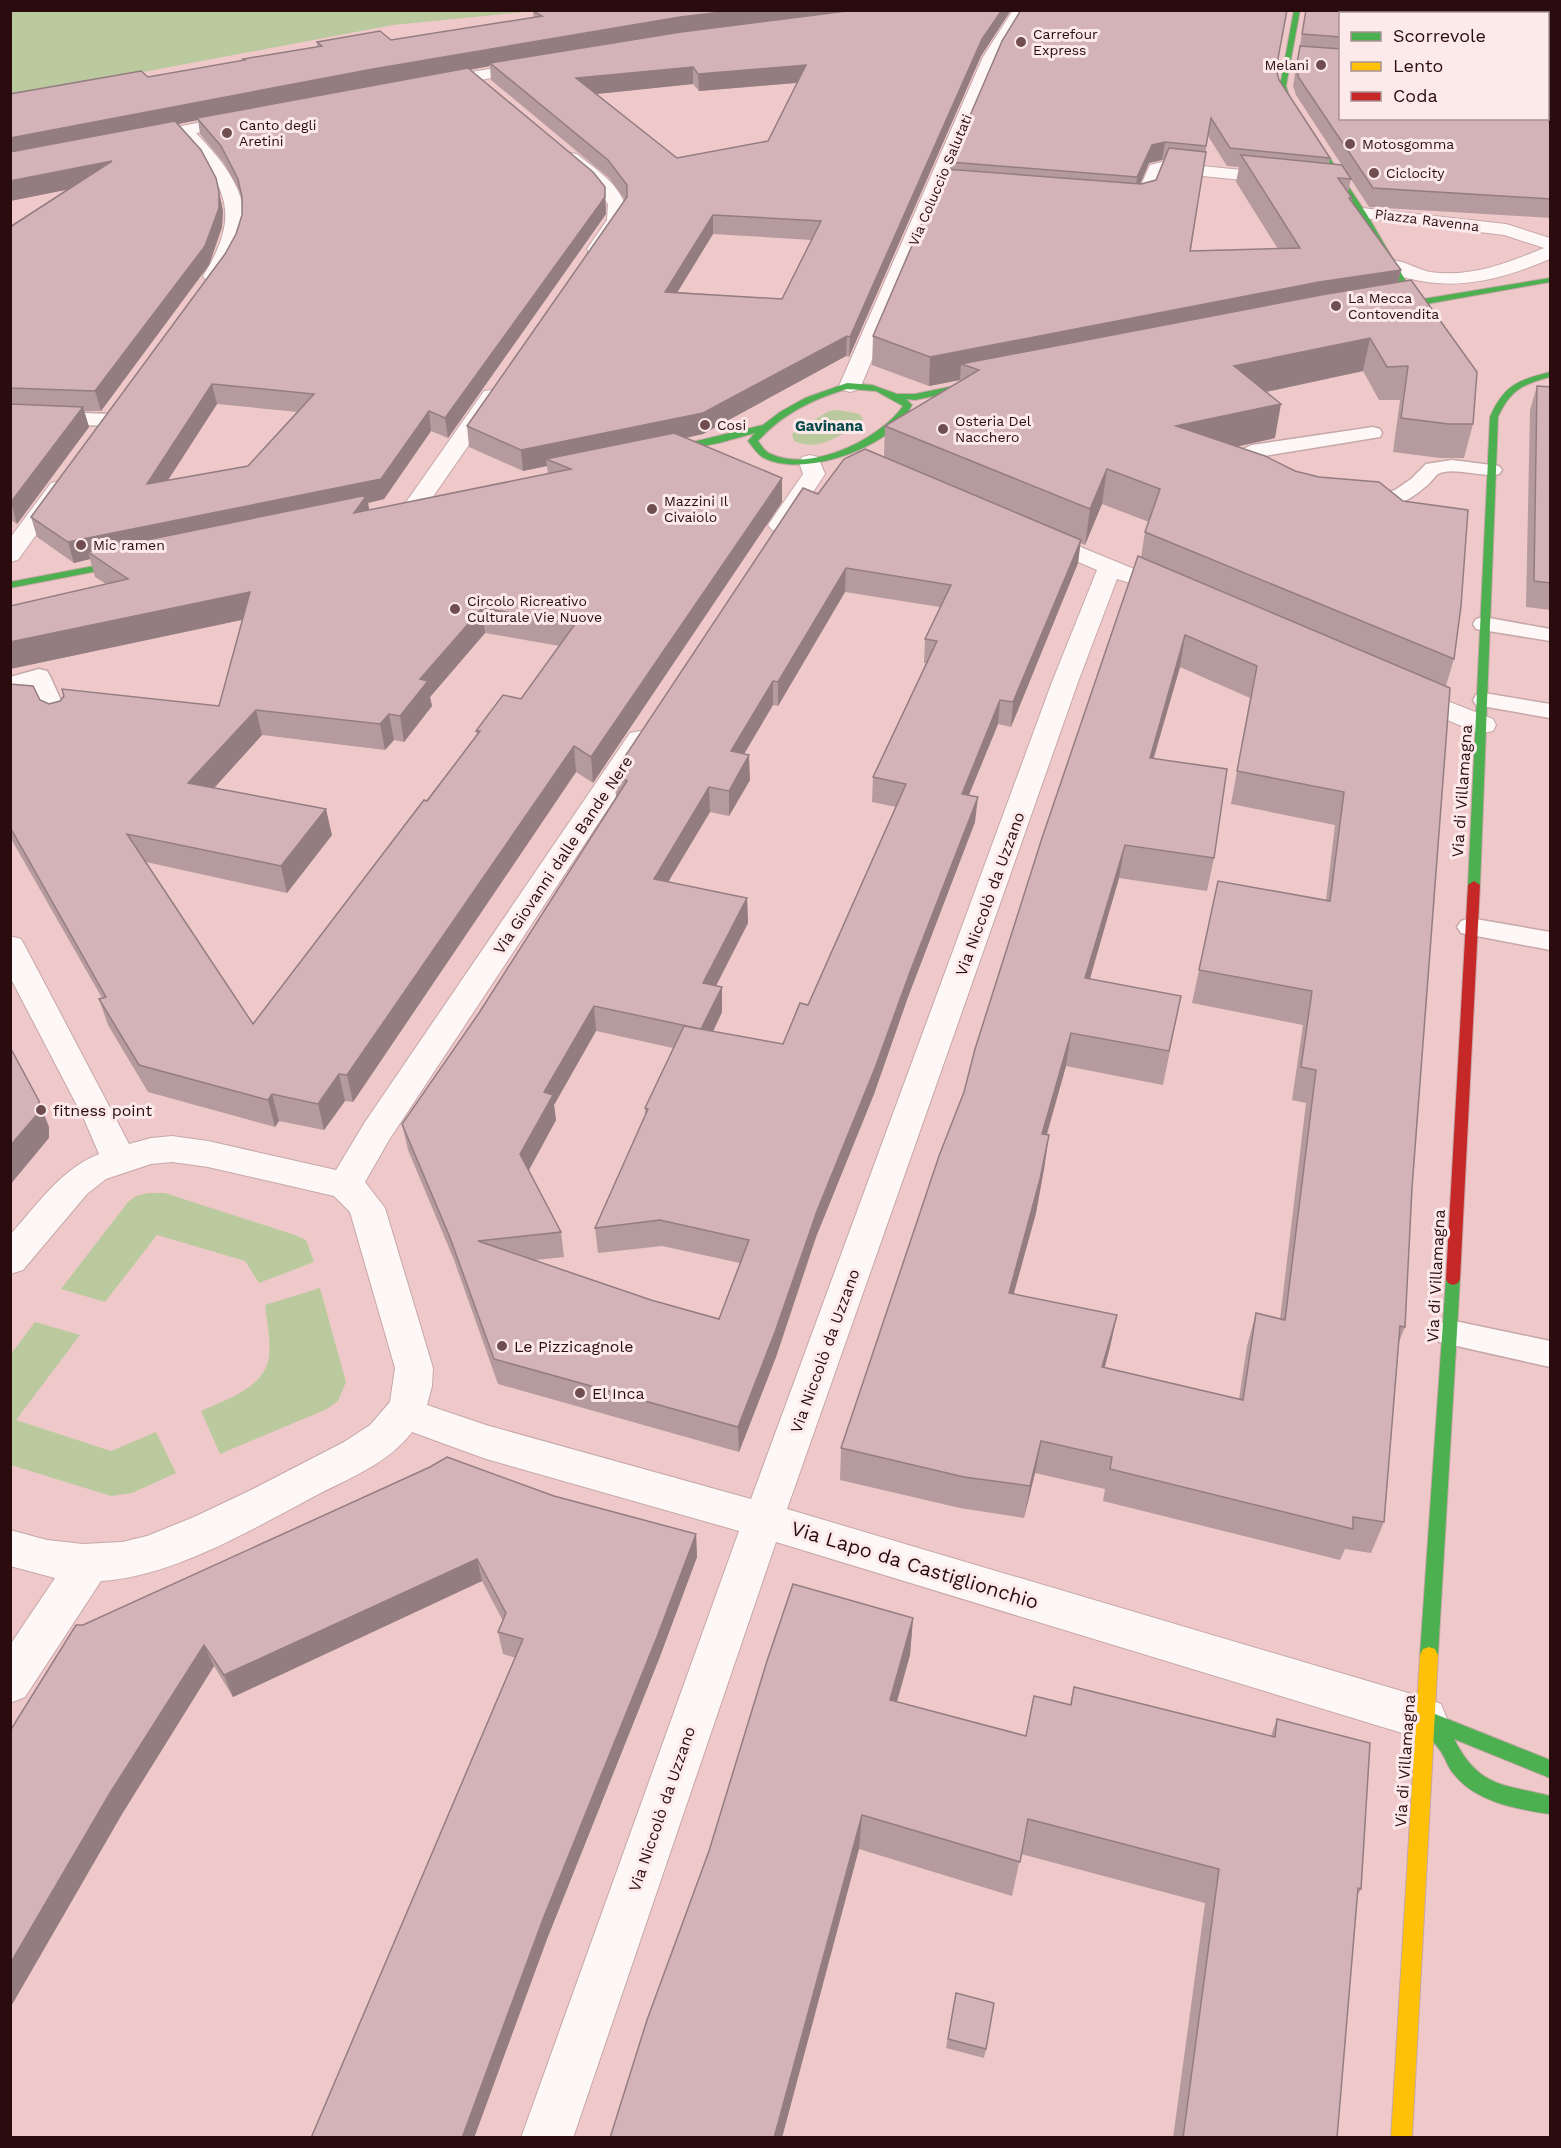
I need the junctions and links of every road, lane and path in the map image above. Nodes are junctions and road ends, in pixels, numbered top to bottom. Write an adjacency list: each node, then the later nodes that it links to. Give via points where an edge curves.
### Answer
1 (1021, 10): 14 (street, Via Coluccio Salutati, via 991,57)
2 (1297, 10): 13 (main road, via 1294,56 1283,86)
3 (549, 64): 4 (street)
4 (474, 77): 5 (street); 6 (street)
5 (419, 86)
6 (492, 92)
7 (263, 115): 8 (street)
8 (184, 130): 9 (street); 23 (street, via 216,165 231,192 237,225 227,255)
9 (121, 142)
10 (559, 148): 20 (street, via 602,184 617,204 616,220)
11 (1297, 180): 16 (street, via 1162,167 1156,170 1143,203)
12 (1320, 183): 13 (street)
13 (1342, 184): 17 (main road)
14 (937, 187): 15 (street); 29 (street, Via Coluccio Salutati)
15 (955, 188)
16 (1109, 202)
17 (1362, 213): 18 (street, Piazza Ravenna, via 1506,230); 21 (main road, Piazza Ravenna)
18 (1551, 244)
19 (1551, 252): 21 (street, via 1510,269 1464,279 1420,276)
20 (586, 263)
21 (1392, 265): 24 (main road, Piazza Ravenna)
22 (1551, 280): 24 (main road)
23 (199, 296)
24 (1415, 304): 25 (main road)
25 (1371, 311)
26 (1551, 375): 42 (main road, Via di Villamagna, via 1523,381 1508,389 1500,400 1494,417)
27 (505, 379): 45 (street)
28 (997, 381): 30 (main road, via 915,397)
29 (850, 386): 30 (main road, via 872,387); 34 (main road, via 815,399)
30 (898, 396): 37 (main road, via 908,405 899,421)
31 (122, 401): 33 (street)
32 (10, 416): 33 (lane)
33 (109, 420): 36 (street)
34 (763, 428): 38 (main road); 39 (main road, via 753,441 760,453 785,461)
35 (1373, 433): 43 (lane, via 1265,447 1250,453 1246,458 1247,470)
36 (95, 439)
37 (845, 453): 39 (main road); 40 (street)
38 (637, 456)
39 (810, 462): 48 (street, via 814,474)
40 (872, 465)
41 (74, 468): 49 (street)
42 (1492, 470): 46 (lane, via 1433,468 1418,486 1398,498); 54 (main road, Via di Villamagna)
43 (1276, 492)
44 (440, 498): 45 (main road)
45 (411, 504)
46 (1347, 507)
47 (1014, 525): 51 (street)
48 (765, 548)
49 (10, 555)
50 (153, 557): 52 (main road)
51 (1110, 567): 53 (street); 72 (street, Via Niccolò da Uzzano, via 1065,682)
52 (10, 585)
53 (1153, 585)
54 (1484, 624): 55 (lane); 58 (main road, Via di Villamagna)
55 (1551, 635)
56 (10, 684): 60 (lane, via 39,676)
57 (1388, 685): 62 (street)
58 (1484, 700): 59 (lane); 62 (main road, Via di Villamagna)
59 (1551, 711)
60 (58, 720)
61 (652, 720): 67 (street, Via Giovanni dalle Bande Nere, via 377,1131)
62 (1483, 725): 63 (main road, Via di Villamagna)
63 (1470, 927): 64 (lane); 69 (main road, Via di Villamagna)
64 (1551, 941)
65 (10, 946): 66 (street, via 101,1119)
66 (118, 1160): 67 (street, via 172,1149); 68 (street, via 94,1170 75,1185)
67 (345, 1185): 71 (street, via 367,1208 414,1368 415,1385)
68 (10, 1260)
69 (1450, 1333): 70 (lane); 76 (main road, Via di Villamagna)
70 (1551, 1354)
71 (404, 1413): 72 (street, Via Lapo da Castiglionchio, via 486,1442); 74 (street, via 371,1446 259,1506 171,1546 136,1557)
72 (764, 1520): 76 (street, Via Lapo da Castiglionchio); 79 (street, Via Niccolò da Uzzano)
73 (10, 1548): 74 (street, via 58,1562)
74 (90, 1563): 75 (street)
75 (10, 1683)
76 (1425, 1719): 77 (main road); 78 (main road, via 1473,1781 1492,1792); 80 (main road, Via di Villamagna)
77 (1551, 1769)
78 (1551, 1805)
79 (547, 2138)
80 (1401, 2138)

